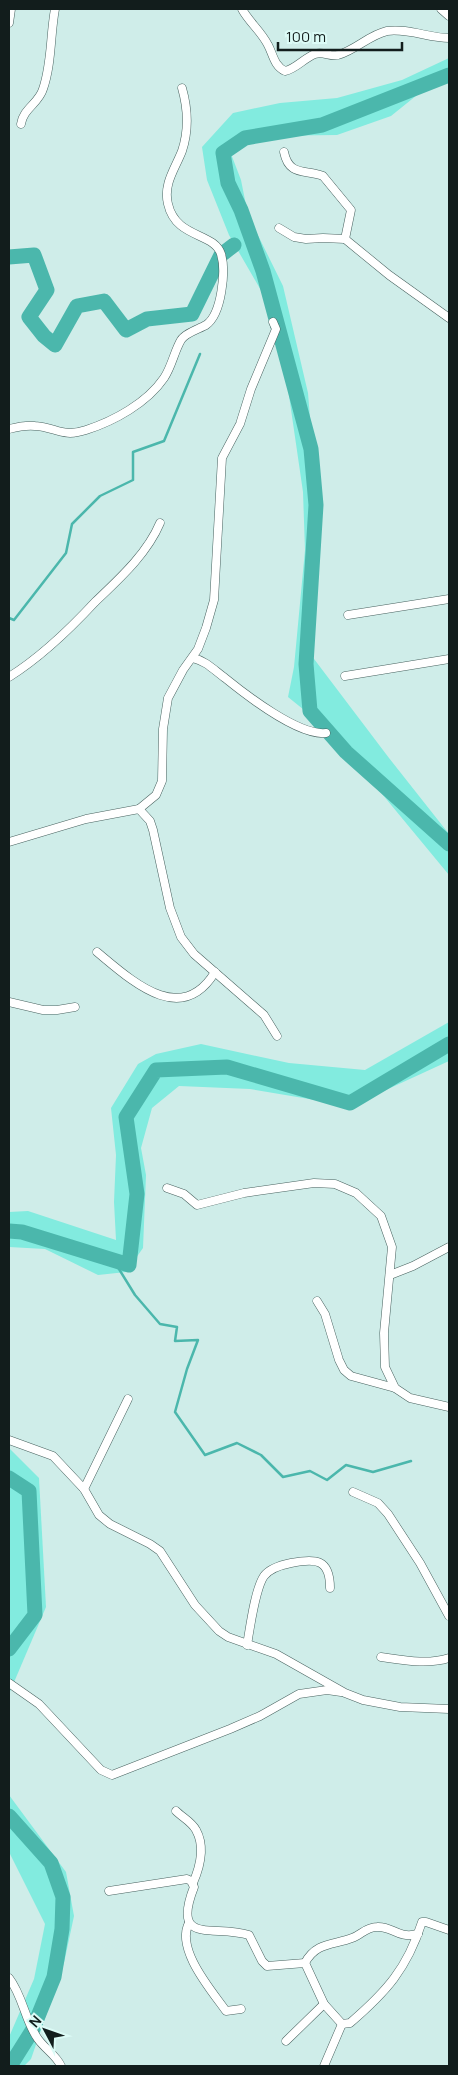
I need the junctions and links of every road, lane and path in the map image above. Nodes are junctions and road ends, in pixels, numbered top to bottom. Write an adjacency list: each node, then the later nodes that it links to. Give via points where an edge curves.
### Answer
1 (11, 9): 6 (street)
2 (54, 9): 9 (street, via 50,61 43,92 23,115)
3 (242, 9): 7 (street, via 264,37 275,62 285,71 316,54 339,54 388,31)
4 (441, 9): 5 (street)
5 (449, 16)
6 (9, 23)
7 (449, 38)
8 (182, 88): 15 (street, via 187,106 185,137 167,187 168,204 174,220 217,247 221,255 218,311 209,324 182,338 164,379 132,408 70,434 36,426)
9 (21, 124)
10 (284, 152): 12 (street, via 289,164 298,171 323,176 351,210)
11 (279, 228): 12 (street, via 294,238)
12 (345, 239): 13 (street, via 389,276)
13 (449, 318)
14 (273, 322): 19 (street, via 276,329 240,424 222,458 214,600 203,638)
15 (9, 429)
16 (160, 523): 22 (street, via 134,561 84,615 54,644)
17 (449, 599): 18 (street)
18 (348, 615)
19 (193, 658): 23 (street, via 208,664 267,709 298,726); 24 (street, via 168,698 160,788)
20 (449, 658): 21 (street)
21 (345, 676)
22 (9, 677)
23 (326, 733)
24 (139, 809): 25 (street, via 86,819); 27 (street, via 153,830 176,926 187,946)
25 (9, 842)
26 (97, 952): 27 (street, via 135,984 165,997 182,997 198,992 208,985)
27 (215, 972): 30 (street, via 264,1015)
28 (9, 1002): 29 (street, via 43,1010)
29 (75, 1007)
30 (277, 1036)
31 (167, 1188): 33 (street, via 184,1194 197,1206 266,1189 324,1183 346,1188 381,1216 392,1247)
32 (449, 1248): 33 (street)
33 (390, 1275): 35 (street, via 384,1351 385,1367)
34 (318, 1301): 35 (street, via 326,1314 344,1370 351,1376)
35 (395, 1388): 37 (street, via 410,1398)
36 (128, 1400): 39 (street)
37 (449, 1408)
38 (9, 1440): 39 (street, via 53,1456)
39 (84, 1489): 43 (street, via 99,1515 110,1524 160,1551 195,1605 218,1631)
40 (353, 1492): 42 (street, via 378,1503 388,1514)
41 (330, 1588): 43 (street, via 326,1568 318,1561 306,1559 269,1570 261,1581)
42 (449, 1616)
43 (247, 1645): 47 (street, via 285,1658)
44 (381, 1656): 45 (street, via 416,1661)
45 (449, 1658)
46 (9, 1682): 47 (street, via 38,1704 101,1770 112,1775 230,1729 299,1694 326,1690)
47 (345, 1693): 48 (street, via 376,1703)
48 (449, 1709)
49 (176, 1811): 50 (street, via 197,1833 201,1858)
50 (193, 1883): 51 (street, via 187,1879); 52 (street, via 186,1913)
51 (109, 1890)
52 (189, 1923): 55 (street, via 203,1929 249,1935 267,1966); 58 (street, via 185,1942 202,1977 226,2011)
53 (449, 1930): 54 (street, via 424,1922)
54 (418, 1934): 55 (street, via 404,1936 382,1927 371,1927 352,1939 326,1945 308,1956); 59 (street, via 390,1985 350,2024)
55 (305, 1963): 57 (street)
56 (9, 1978): 61 (street, via 28,2014 32,2031)
57 (324, 2004): 59 (street); 60 (street)
58 (241, 2009)
59 (342, 2024): 62 (street)
60 (286, 2042)
61 (61, 2066)
62 (324, 2066)

